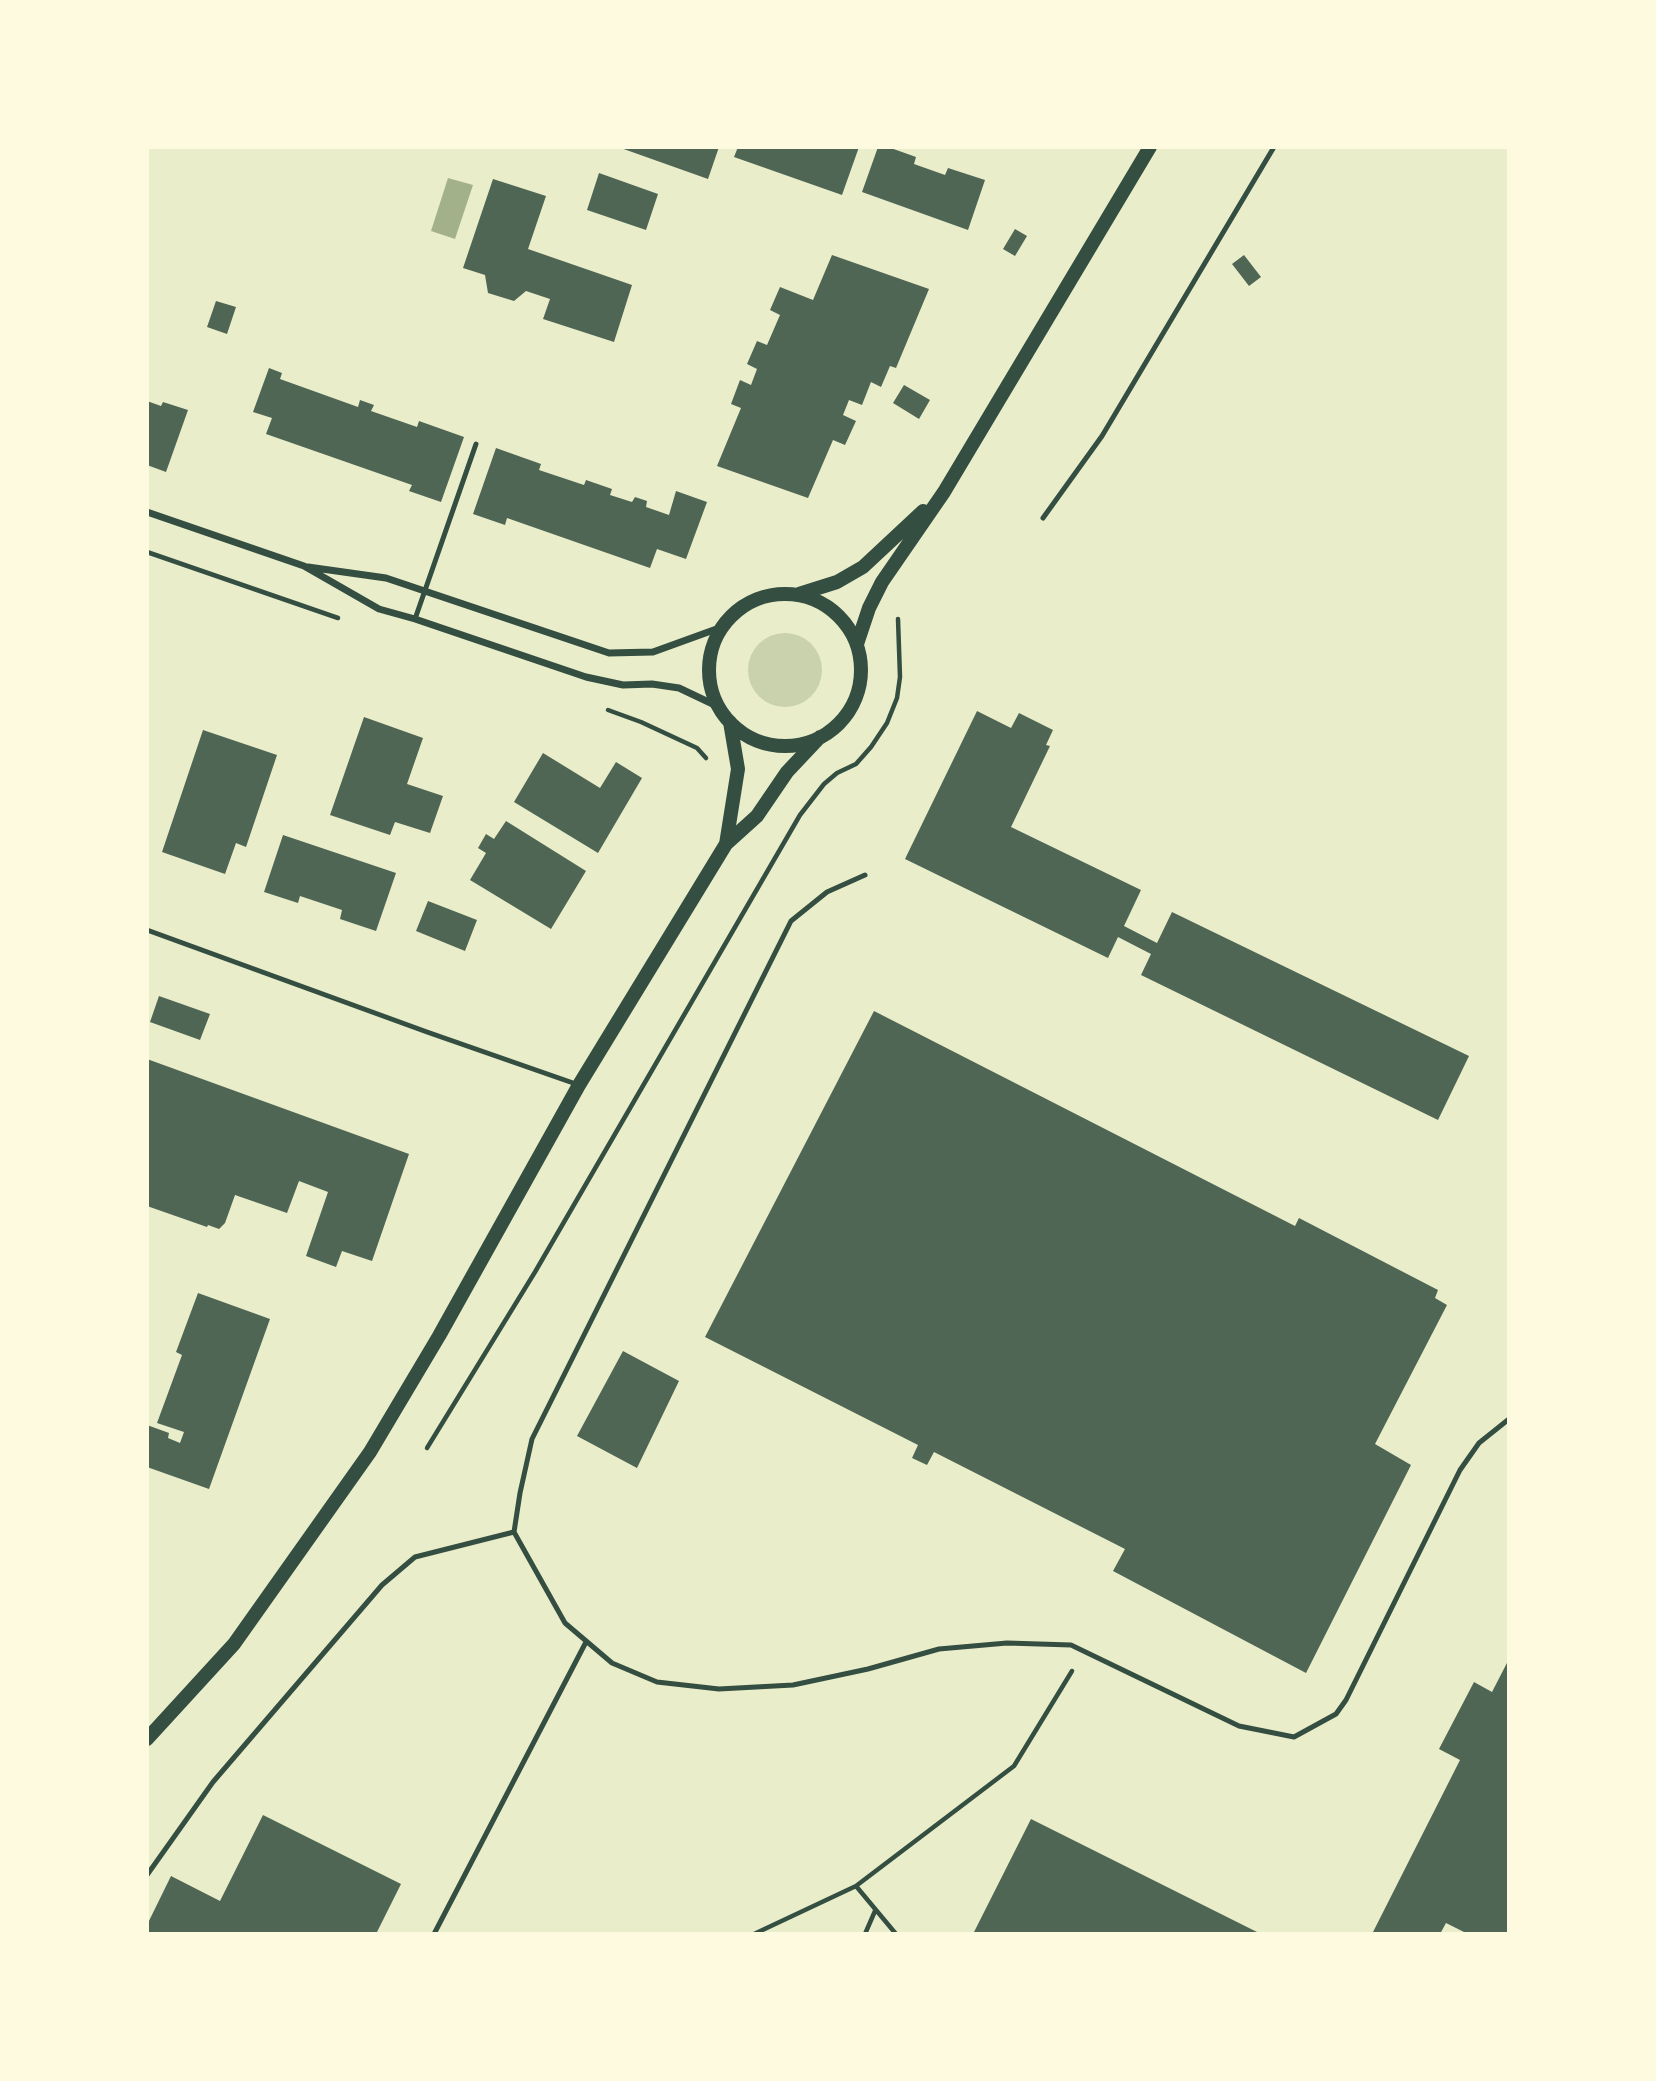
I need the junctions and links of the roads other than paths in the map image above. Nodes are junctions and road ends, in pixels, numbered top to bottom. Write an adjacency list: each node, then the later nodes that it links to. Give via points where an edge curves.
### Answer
1 (1150, 147): 4 (main road)
2 (1274, 147): 6 (lane, via 1102,436)
3 (476, 444): 8 (lane)
4 (944, 492): 9 (main road, via 863,567 837,582); 12 (main road, via 882,582)
5 (147, 512): 7 (street)
6 (1042, 518)
7 (304, 566): 8 (street, via 386,578); 10 (street, via 379,609)
8 (425, 591): 10 (lane); 11 (street, via 609,653 653,652)
9 (799, 594): 11 (main road, via 756,599); 12 (main road, via 835,612)
10 (415, 619): 13 (street, via 586,677 623,685 679,688)
11 (722, 627): 13 (main road, via 709,666)
12 (857, 644): 15 (main road, via 860,687 839,724)
13 (719, 707): 14 (main road)
14 (730, 722): 15 (main road, via 764,743 802,744); 16 (main road, via 738,768)
15 (820, 737): 16 (main road, via 787,772 757,816)
16 (726, 844): 19 (main road)
17 (865, 875): 21 (lane, via 827,892 791,921 532,1439)
18 (147, 930): 19 (lane)
19 (579, 1085): 23 (main road, via 370,1452 234,1644)
20 (1509, 1419): 22 (lane, via 1479,1443 1460,1470 1346,1700 1336,1714 1294,1737 1239,1726 1072,1645 1007,1643 939,1649 793,1685 719,1689 657,1682 612,1663)
21 (514, 1532): 22 (lane, via 565,1623); 24 (lane, via 415,1557 382,1585 213,1782)
22 (586, 1642): 25 (lane)
23 (147, 1739)
24 (147, 1875)
25 (434, 1934)

